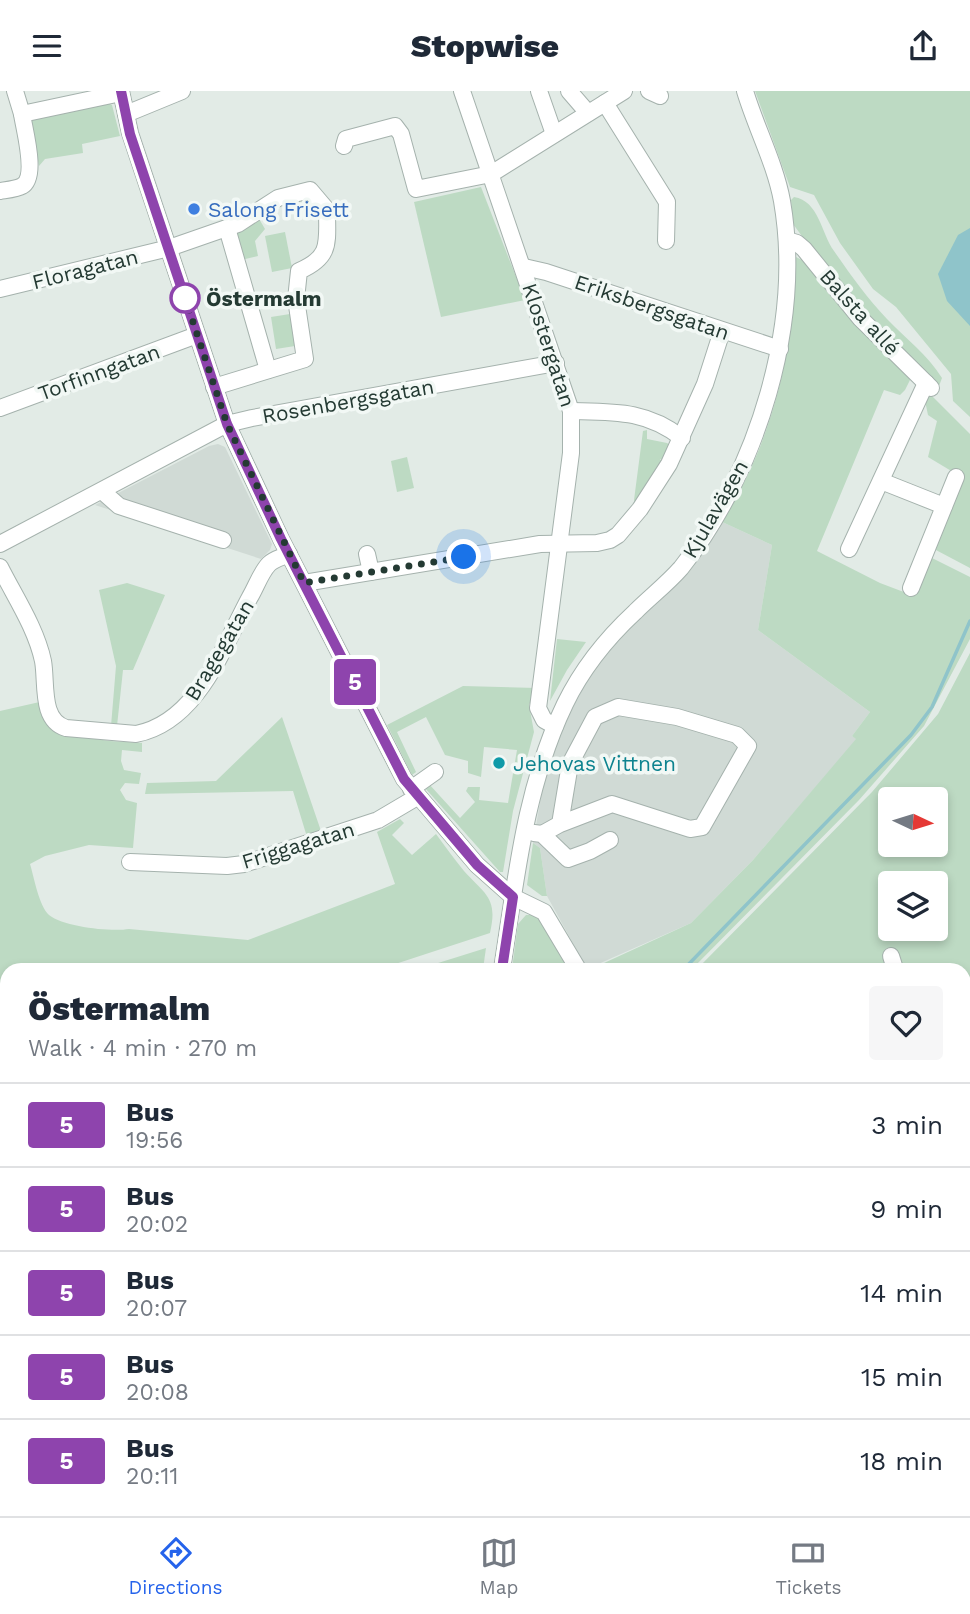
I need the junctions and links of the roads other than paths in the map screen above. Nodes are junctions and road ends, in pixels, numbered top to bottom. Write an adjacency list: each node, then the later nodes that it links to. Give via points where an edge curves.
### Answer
1 (15, 91): 10 (street)
2 (182, 91): 11 (street)
3 (462, 91): 14 (street, Klostergatan)
4 (539, 91): 12 (street)
5 (569, 91): 9 (street)
6 (745, 91): 17 (street, Kjulavägen, via 776,176)
7 (121, 92): 10 (street); 11 (street)
8 (613, 96): 9 (street); 18 (street, via 667,202)
9 (588, 113): 12 (street)
10 (22, 114): 15 (street, via 31,166 28,180 23,186)
11 (126, 114): 19 (street)
12 (554, 134): 14 (street)
13 (344, 146): 14 (street, via 346,139 395,126 416,189)
14 (491, 174): 20 (street, Klostergatan)
15 (0, 191)
16 (227, 228): 19 (street, Floragatan); 26 (street); 26 (street, Floragatan, via 278,198 310,190 327,210 327,245 317,263 299,271 296,299 305,359)
17 (787, 240): 24 (street, Kjulavägen); 33 (street, Balsta allé, via 804,249 860,318 928,385)
18 (666, 241)
19 (169, 248): 21 (street, Floragatan); 23 (street)
20 (524, 267): 22 (street, Eriksbergsgatan); 25 (street, Klostergatan)
21 (0, 289)
22 (722, 331): 24 (street, Eriksbergsgatan); 31 (street)
23 (197, 335): 27 (street); 28 (street, Torfinngatan)
24 (779, 349): 48 (street, Kjulavägen, via 762,412 714,519 680,569 617,630 585,669)
25 (555, 363): 29 (street, Klostergatan); 30 (street, Rosenbergsgatan)
26 (268, 370): 27 (street)
27 (215, 387): 30 (street)
28 (0, 408)
29 (571, 411): 31 (street, via 634,414 650,418); 38 (street, Klostergatan, via 571,453)
30 (227, 424): 34 (street, Rosenbergsgatan); 42 (street)
31 (682, 438): 38 (street, via 650,495 618,535 597,543)
32 (956, 477): 35 (street)
33 (881, 481): 35 (street); 40 (street)
34 (102, 491): 37 (street, via 120,506); 39 (street, Rosenbergsgatan)
35 (944, 506): 47 (street)
36 (486, 536): 41 (street)
37 (223, 540)
38 (559, 542): 41 (street); 48 (street, Klostergatan, via 538,708 544,720)
39 (0, 544)
40 (849, 549)
41 (489, 553): 45 (street)
42 (289, 554): 44 (street, Bragegatan, via 268,565 204,684 181,711 157,728 135,734 66,727 51,719 37,641); 46 (street)
43 (367, 554): 45 (street)
44 (0, 567)
45 (371, 572): 46 (street)
46 (304, 583): 50 (street)
47 (911, 588)
48 (555, 726): 52 (street, Kjulavägen)
49 (435, 772): 50 (street, Friggagatan)
50 (414, 793): 55 (street, Friggagatan, via 378,820 244,864); 56 (street, via 477,865)
51 (560, 824): 51 (street, via 612,804 690,829 702,827 748,746 737,735 677,717 618,708 595,717 570,764); 53 (street)
52 (524, 832): 53 (street); 56 (street, Kjulavägen)
53 (542, 834): 54 (street, via 568,859)
54 (610, 840)
55 (130, 862)
56 (513, 897): 57 (street, Kjulavägen); 58 (street, via 544,912)
57 (503, 963)
58 (574, 963)

